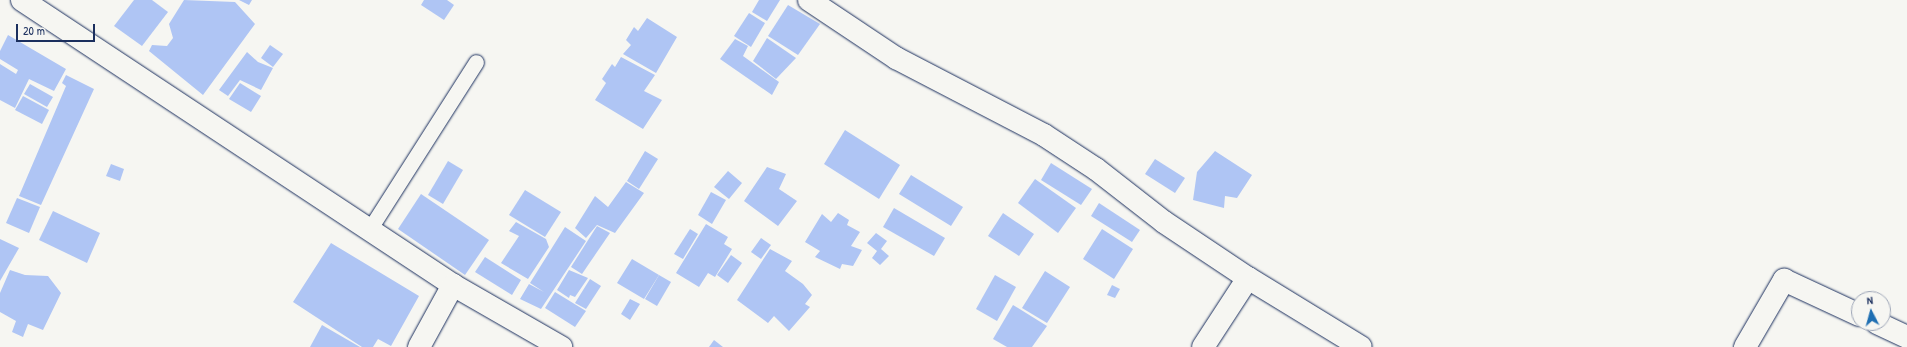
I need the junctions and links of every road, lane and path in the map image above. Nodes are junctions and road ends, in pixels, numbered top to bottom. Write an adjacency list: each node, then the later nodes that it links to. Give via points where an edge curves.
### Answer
1 (22, 0): 4 (street)
2 (809, 0): 5 (street, via 896,58 1044,135 1096,169 1164,222)
3 (476, 62): 4 (lane)
4 (369, 230): 6 (street)
5 (1248, 278): 12 (street); 13 (street)
6 (453, 285): 10 (street); 11 (street)
7 (1851, 311): 14 (street, via 1784,280)
8 (1891, 330): 9 (street)
9 (1907, 337)
10 (419, 347)
11 (561, 347)
12 (1203, 347)
13 (1360, 347)
14 (1745, 347)

